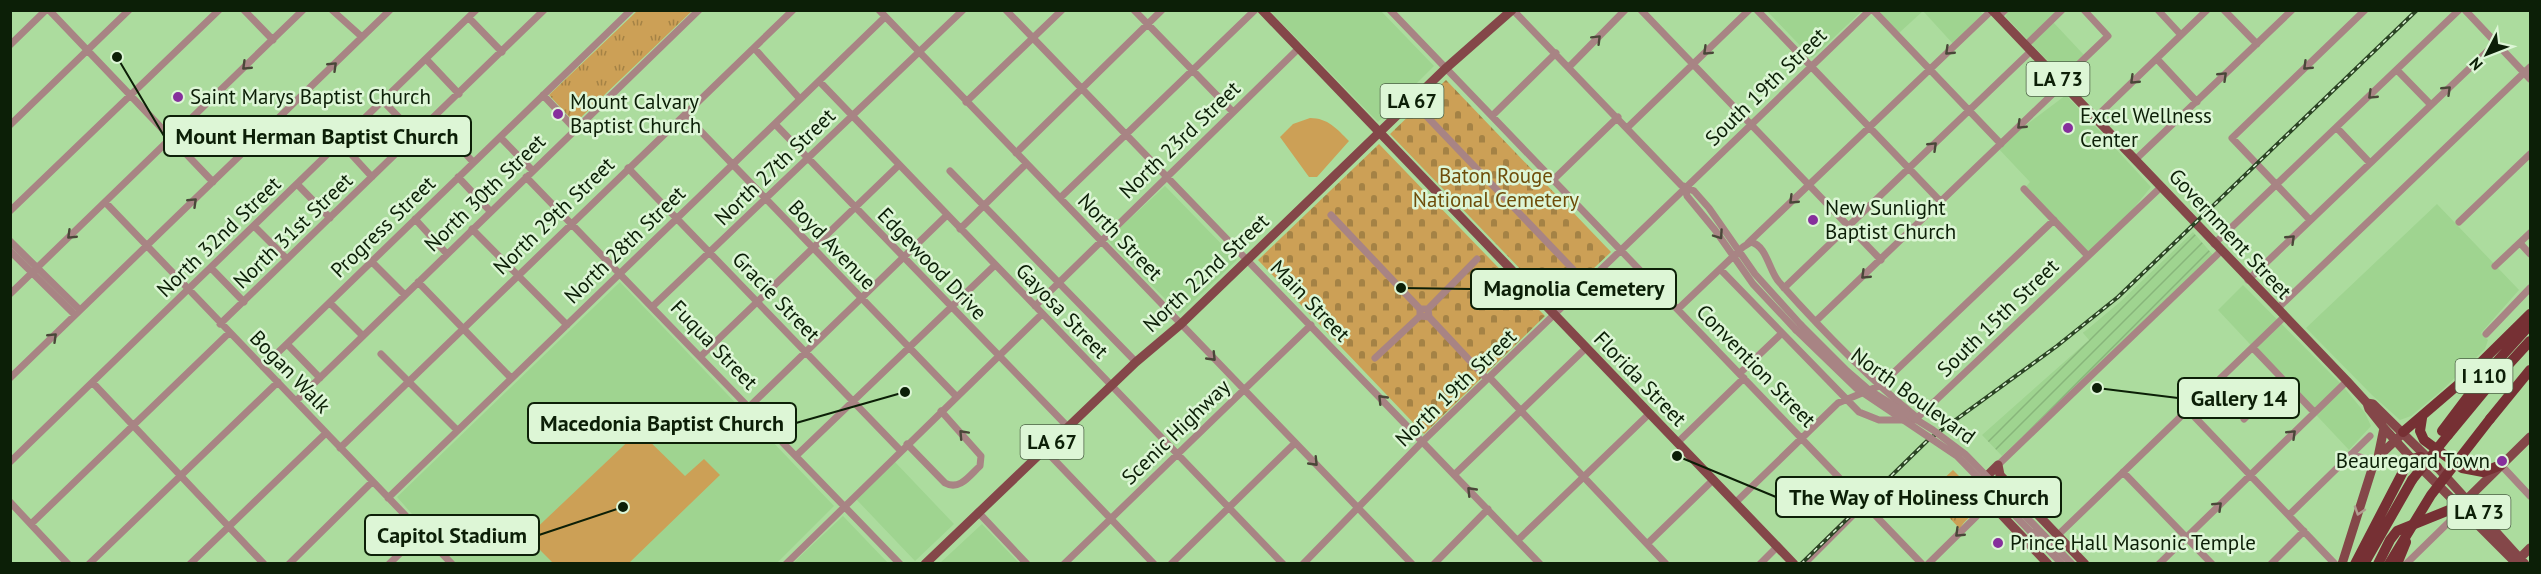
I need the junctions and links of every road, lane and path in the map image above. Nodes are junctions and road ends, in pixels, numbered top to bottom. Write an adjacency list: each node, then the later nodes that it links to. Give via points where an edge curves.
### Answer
1 (48, 10): 48 (street); 52 (street)
2 (129, 10): 52 (street)
3 (219, 10): 73 (street)
4 (244, 10): 45 (street)
5 (303, 10): 45 (street)
6 (332, 10): 43 (street)
7 (390, 10): 43 (street)
8 (476, 10): 39 (street, North 32nd Street)
9 (630, 10): 72 (street, Progress Street)
10 (699, 10): 94 (street, North 30th Street)
11 (793, 10): 49 (street, North 29th Street)
12 (879, 10): 38 (street, North Street)
13 (963, 10): 54 (street, North 27th Street)
14 (1006, 10): 44 (street, Main Street)
15 (1062, 10): 44 (street)
16 (1134, 10): 41 (street)
17 (1162, 10): 41 (street)
18 (1255, 10): 65 (street)
19 (1262, 10): 51 (main road, Florida Street)
20 (1390, 10): 40 (street, Convention Street)
21 (1405, 10): 40 (street)
22 (1513, 10): 55 (street, North Boulevard); 62 (main road, North 22nd Street / LA 67)
23 (1625, 10): 59 (street, one-way to 23)
24 (1641, 10): 58 (street)
25 (1749, 10): 58 (street, one-way to 58)
26 (1757, 10): 60 (street)
27 (1872, 10): 60 (street, South 19th Street); 63 (street)
28 (2062, 10): 50 (street)
29 (2084, 10): 69 (street, via 2108,36)
30 (2158, 10): 42 (street)
31 (2206, 10): 42 (street)
32 (2224, 10): 47 (street)
33 (2292, 10): 47 (street)
34 (2365, 10): 123 (street, one-way to 123, via 2232,138)
35 (544, 11): 53 (street, North 31st Street)
36 (2465, 11): 46 (street); 64 (street)
37 (1997, 12): 50 (main road, Government Street / LA 73); 63 (street, one-way to 63)
38 (885, 17): 54 (street, North Street); 68 (street, North 28th Street)
39 (469, 18): 53 (street); 56 (street, North 32nd Street)
40 (1397, 18): 62 (street, Convention Street)
41 (1148, 25): 65 (street); 70 (street)
42 (2181, 34): 57 (street)
43 (362, 37): 120 (street, one-way to 43)
44 (1033, 39): 70 (street, Main Street); 77 (street)
45 (273, 40): 99 (street, one-way to 99)
46 (2496, 43): 66 (street); 79 (street, one-way to 46)
47 (2257, 44): 78 (street, one-way to 47)
48 (10, 45)
49 (754, 48): 74 (street); 82 (street, North 29th Street)
50 (2028, 48): 69 (main road, Government Street / LA 73); 80 (street)
51 (1298, 49): 81 (street, North 23rd Street); 95 (main road, Florida Street)
52 (87, 51): 73 (street); 89 (street)
53 (502, 52): 71 (street, North 31st Street)
54 (919, 52): 77 (street, North Street); 84 (street, North 27th Street)
55 (1556, 53): 59 (street, North Boulevard); 83 (street)
56 (426, 59): 71 (street); 75 (street, North 32nd Street)
57 (2157, 59): 78 (street); 86 (street, one-way to 86)
58 (1693, 65): 90 (street); 91 (street)
59 (1569, 67): 85 (street, North Boulevard)
60 (1812, 67): 90 (street, South 19th Street); 92 (street)
61 (2530, 67): 66 (street)
62 (1445, 69): 76 (main road, North 22nd Street / LA 67); 83 (street, Convention Street)
63 (1929, 70): 80 (street); 92 (street)
64 (2397, 70): 79 (street); 93 (street, one-way to 93)
65 (1192, 71): 81 (street); 97 (street)
66 (2524, 73): 67 (street); 193 (street)
67 (2530, 80)
68 (819, 81): 74 (street, North 28th Street); 84 (street, Gayosa Street)
69 (2062, 83): 86 (main road, Government Street / LA 73); 101 (street, one-way to 101)
70 (1081, 88): 97 (street, Main Street); 102 (street)
71 (459, 94): 87 (street, North 31st Street)
72 (543, 95): 94 (street); 98 (street, Progress Street)
73 (130, 96): 99 (street); 133 (street)
74 (800, 99): 88 (street, North 28th Street)
75 (383, 101): 96 (street); 100 (street, North 32nd Street)
76 (1412, 101): 95 (main road, North 22nd Street / LA 67); 179 (street)
77 (966, 102): 102 (street, North Street)
78 (2197, 102): 105 (street)
79 (2431, 105): 107 (street)
80 (1969, 111): 101 (street); 112 (street, one-way to 80)
81 (1233, 112): 115 (street, North 23rd Street)
82 (685, 114): 109 (street, Boyd Avenue); 111 (street, North 29th Street)
83 (1492, 116): 119 (street, Convention Street)
84 (851, 117): 104 (street, North 27th Street); 110 (street, Gayosa Street)
85 (1618, 117): 91 (street, North Boulevard); 119 (street)
86 (2095, 118): 105 (main road, Government Street / LA 73)
87 (434, 119): 96 (street, North 31st Street); 106 (street)
88 (775, 124): 104 (street, Edgewood Drive); 109 (street, North 28th Street)
89 (10, 125)
90 (1751, 125): 122 (street); 125 (street, South 19th Street)
91 (1628, 127): 125 (street, North Boulevard)
92 (1869, 128): 112 (street); 122 (street)
93 (2337, 128): 107 (street); 123 (street)
94 (575, 129): 113 (street, North 30th Street)
95 (1379, 133): 166 (main road, North 22nd Street / LA 67); 198 (main road, Florida Street)
96 (416, 135): 116 (street, North 31st Street)
97 (1127, 135): 115 (street, Main Street); 127 (street)
98 (500, 136): 106 (street, Progress Street); 113 (street)
99 (171, 139): 120 (street); 129 (street)
100 (340, 142): 116 (street); 121 (street, North 32nd Street)
101 (2001, 144): 130 (street)
102 (1016, 153): 108 (street, North Street)
103 (2530, 154): 143 (street)
104 (808, 158): 128 (street, North 27th Street); 132 (street, Edgewood Drive)
105 (2135, 160): 124 (main road, Government Street / LA 73)
106 (473, 162): 117 (street, Progress Street)
107 (2370, 163): 141 (street)
108 (1026, 164): 127 (street, North Street); 131 (street)
109 (732, 165): 128 (street, Boyd Avenue); 138 (street, North 28th Street)
110 (898, 166): 132 (street); 136 (street, Gayosa Street)
111 (628, 168): 138 (street, Gracie Street); 142 (street, North 29th Street)
112 (1909, 169): 130 (street); 145 (street)
113 (533, 171): 118 (street, North 30th Street)
114 (950, 171): 131 (street)
115 (1167, 176): 150 (street, North 23rd Street); 166 (street, Main Street)
116 (372, 177): 137 (street, North 31st Street)
117 (458, 177): 134 (street); 139 (street, Progress Street)
118 (526, 177): 134 (street, North 30th Street); 142 (street, Fuqua Street)
119 (1553, 180): 157 (street, Convention Street)
120 (213, 182): 153 (street, one-way to 120)
121 (297, 184): 137 (street); 144 (street, North 32nd Street)
122 (1809, 185): 145 (street); 152 (street, one-way to 152)
123 (2276, 185): 141 (street); 155 (street)
124 (2161, 187): 155 (main road, Government Street / LA 73); 162 (street, South 15th Street)
125 (1685, 188): 157 (street, North 19th Street); 160 (street, North Boulevard, via 1694,191 1709,208)
126 (2024, 189): 140 (street)
127 (1060, 198): 150 (street, North Street)
128 (765, 199): 154 (street, Boyd Avenue); 158 (street, North 27th Street)
129 (105, 202): 153 (street, Bogan Walk); 173 (street, one-way to 173)
130 (1941, 202): 167 (street)
131 (984, 206): 147 (street); 178 (street)
132 (855, 208): 154 (street); 163 (street, Edgewood Drive)
133 (10, 211)
134 (490, 211): 146 (street, North 30th Street)
135 (1331, 215): 195 (street)
136 (946, 216): 147 (street, Gayosa Street); 163 (street)
137 (330, 218): 165 (street, North 31st Street)
138 (676, 218): 158 (street, Gracie Street); 174 (street, North 28th Street)
139 (415, 219): 159 (street); 168 (street, Progress Street)
140 (2054, 220): 162 (street); 237 (street)
141 (2310, 220): 176 (street, one-way to 141)
142 (572, 222): 174 (street, Fuqua Street); 175 (street, North 29th Street)
143 (2459, 222)
144 (254, 226): 165 (street); 171 (street, North 32nd Street)
145 (1849, 226): 167 (street); 180 (street)
146 (472, 229): 159 (street, North 30th Street); 175 (street)
147 (960, 229): 169 (street, Gayosa Street)
148 (2530, 233): 151 (street)
149 (10, 241): 173 (street)
150 (1101, 241): 178 (street, North 23rd Street); 202 (street, North Street)
151 (2520, 243): 161 (street); 170 (street)
152 (1746, 245): 160 (street); 180 (street, North Boulevard, via 1755,243 1762,249)
153 (147, 246): 182 (street, Bogan Walk); 194 (street)
154 (812, 248): 185 (street, Boyd Avenue); 187 (street)
155 (2218, 248): 176 (main road, Government Street / LA 73); 279 (street)
156 (10, 251): 173 (street)
157 (1621, 251): 179 (street, North 19th Street); 192 (street, Convention Street)
158 (709, 253): 187 (street, Gracie Street); 189 (street, North 27th Street)
159 (447, 254): 177 (street, North 30th Street)
160 (1736, 254): 172 (street); 206 (street, North Boulevard, via 1753,284)
161 (2530, 254)
162 (2088, 256): 253 (street, South 15th Street)
163 (903, 258): 185 (street); 191 (street, Edgewood Drive)
164 (1477, 259): 195 (street)
165 (287, 260): 186 (street, North 31st Street)
166 (1247, 260): 202 (main road, North 22nd Street / LA 67); 204 (street, Main Street)
167 (1881, 260): 200 (street, one-way to 200)
168 (371, 261): 184 (street); 188 (street, Progress Street)
169 (994, 266): 190 (street, Gayosa Street); 191 (street)
170 (2495, 266)
171 (211, 268): 182 (street, North 32nd Street); 186 (street)
172 (1720, 269): 192 (street); 209 (street, North Boulevard)
173 (35, 270): 183 (street); 194 (street)
174 (621, 272): 189 (street, Fuqua Street); 203 (street, North 28th Street)
175 (518, 274): 203 (street); 207 (street, North 29th Street)
176 (2248, 280): 193 (main road, Government Street / LA 73)
177 (418, 282): 184 (street, North 30th Street); 207 (street)
178 (1058, 283): 190 (street, North 23rd Street); 222 (street)
179 (1587, 284): 198 (street, North 19th Street)
180 (1784, 288): 200 (street, North Boulevard)
181 (2530, 288): 210 (street)
182 (188, 289): 201 (street, Bogan Walk); 235 (street, North 32nd Street)
183 (10, 294)
184 (405, 296): 211 (street, North 30th Street)
185 (861, 299): 214 (street, Boyd Avenue); 217 (street)
186 (244, 302): 201 (street, North 31st Street)
187 (757, 302): 217 (street, Gracie Street); 219 (street)
188 (330, 303): 211 (street); 213 (street, Progress Street)
189 (653, 306): 219 (street, Fuqua Street)
190 (1035, 306): 196 (street, Gayosa Street)
191 (951, 308): 214 (street); 220 (street, Edgewood Drive)
192 (1678, 309): 225 (street, Convention Street)
193 (2277, 309): 199 (main road, Government Street / LA 73)
194 (78, 313): 226 (street, one-way to 194)
195 (1424, 313): 221 (street); 229 (street)
196 (1042, 314): 220 (street); 236 (street, Gayosa Street)
197 (2530, 314): 255 (highway)
198 (1555, 315): 215 (main road, Florida Street); 229 (street, North 19th Street)
199 (2284, 317): 216 (street); 232 (main road, Government Street / LA 73)
200 (1816, 321): 237 (street, North Boulevard)
201 (220, 324): 208 (street, Bogan Walk)
202 (1181, 324): 222 (main road, North 22nd Street / LA 67); 238 (street, North Street, one-way to 238)
203 (567, 325): 228 (street, North 28th Street)
204 (1311, 325): 238 (street, Scenic Highway); 266 (street, Main Street, one-way to 204)
205 (2530, 325): 261 (highway, I 110, via 2482,378)
206 (1799, 327): 343 (street, North Boulevard, bridge, via 1856,388 1957,456); 344 (street, North Boulevard, bridge, via 1869,390 1965,454)
207 (462, 328): 228 (street); 231 (street, North 29th Street)
208 (229, 333): 223 (street, Bogan Walk); 256 (street)
209 (1782, 333): 225 (street); 241 (street, North Boulevard)
210 (2486, 334)
211 (363, 336): 227 (street, North 30th Street)
212 (2530, 341): 261 (highway)
213 (286, 344): 223 (street, Progress Street); 227 (street)
214 (909, 348): 240 (street, Boyd Avenue); 243 (street)
215 (1586, 348): 248 (street); 251 (main road, Florida Street)
216 (2253, 348): 230 (street); 246 (street)
217 (806, 352): 243 (street, Gracie Street); 245 (street)
218 (381, 354): 231 (street)
219 (701, 356): 245 (street, Fuqua Street)
220 (999, 357): 240 (street); 257 (street, Edgewood Drive)
221 (1375, 358)
222 (1136, 362): 236 (main road, North 22nd Street / LA 67)
223 (263, 367): 234 (street, Bogan Walk)
224 (2530, 370): 252 (highway, I 110)
225 (1742, 375): 264 (street, Convention Street); 268 (street)
226 (10, 378)
227 (320, 378): 242 (street, North 30th Street)
228 (512, 378): 259 (street, North 28th Street)
229 (1488, 378): 248 (street); 266 (street, North 19th Street)
230 (2283, 380): 250 (street); 254 (street)
231 (408, 381): 259 (street); 270 (street, North 29th Street)
232 (2347, 381): 244 (main road, Government Street / LA 73); 250 (street)
233 (2530, 381): 252 (highway)
234 (278, 382): 242 (street, Bogan Walk); 285 (street)
235 (93, 383): 256 (street); 278 (street, North 32nd Street)
236 (1111, 386): 257 (main road, North 22nd Street / LA 67); 273 (street, Gayosa Street)
237 (1878, 386): 239 (street); 253 (street, North Boulevard)
238 (1244, 390): 267 (street, North Street); 273 (street, Scenic Highway)
239 (1862, 392): 241 (street); 249 (street, via 1856,401)
240 (957, 397): 247 (street)
241 (1845, 398): 249 (street); 264 (street)
242 (296, 401): 260 (street, Bogan Walk)
243 (853, 401): 272 (street, Gracie Street); 275 (street)
244 (2367, 403): 258 (main road, Government Street / LA 73); 263 (main road, Government Street / LA 73, via 2373,404)
245 (750, 406): 275 (street, Fuqua Street)
246 (2187, 410): 282 (street); 284 (street)
247 (941, 411): 269 (street); 269 (street, one-way to 247, via 951,486 961,484 980,466 982,458 977,449)
248 (1520, 411): 283 (street); 286 (street)
249 (1859, 412): 253 (street, via 1879,420)
250 (2314, 412): 284 (street, one-way to 250)
251 (1650, 414): 268 (main road, Florida Street); 286 (street)
252 (2492, 416): 306 (highway, I 110, bridge, via 2443,477)
253 (1918, 418)
254 (2244, 418)
255 (2422, 418): 263 (highway); 280 (highway, via 2420,431 2424,440 2462,468 2483,472)
256 (133, 426): 285 (street); 304 (street)
257 (1068, 427): 271 (main road, North 22nd Street / LA 67)
258 (2384, 428): 263 (main road, Government Street / LA 73); 277 (main road)
259 (457, 430): 290 (street, North 28th Street)
260 (326, 433): 270 (street, Bogan Walk); 305 (street)
261 (2445, 433): 352 (highway, I 110, bridge, via 2412,480)
262 (2370, 436): 274 (street)
263 (2399, 436): 276 (main road, Government Street / LA 73); 277 (main road); 281 (main road, Government Street / LA 73)
264 (1802, 437): 292 (street); 294 (street, Convention Street)
265 (2530, 437): 280 (main road)
266 (1423, 441): 283 (street, Main Street); 298 (street, North 19th Street)
267 (1295, 442): 297 (street); 298 (street, North Street, one-way to 298)
268 (1677, 443): 287 (main road, Florida Street)
269 (907, 444): 272 (street)
270 (340, 448): 288 (street, Bogan Walk)
271 (1044, 449): 300 (main road, North 22nd Street / LA 67); 302 (street)
272 (900, 450): 296 (street)
273 (1177, 454): 297 (street, Gayosa Street); 302 (street, Scenic Highway)
274 (2351, 454): 277 (street); 301 (street)
275 (797, 455): 296 (street, Fuqua Street)
276 (2412, 459): 281 (highway, via 2424,458); 293 (main road, Government Street / LA 73); 351 (highway)
277 (2376, 461): 350 (main road, one-way to 350)
278 (10, 462)
279 (1998, 465): 295 (main road, via 1980,485 1981,493); 309 (main road, via 2000,475)
280 (2501, 465): 289 (street); 293 (main road)
281 (2437, 467): 293 (main road, Government Street / LA 73)
282 (2123, 472): 309 (street); 310 (street)
283 (1455, 474): 299 (street, Main Street, one-way to 283)
284 (2250, 475): 301 (street); 310 (street, one-way to 284)
285 (180, 476): 305 (street); 318 (street)
286 (1584, 478): 311 (street); 312 (street)
287 (1713, 480): 292 (main road, Florida Street); 312 (street)
288 (372, 482): 290 (street, Bogan Walk); 321 (street)
289 (2530, 496)
290 (388, 498): 308 (street, Bogan Walk)
291 (10, 502): 304 (street)
292 (1735, 502): 313 (main road, Florida Street)
293 (2463, 502): 316 (main road, Government Street / LA 73); 353 (highway, via 2455,510 2397,531)
294 (1864, 503): 339 (street); 340 (street, Convention Street)
295 (1990, 503): 341 (street, one-way to 341); 342 (main road)
296 (844, 505): 324 (street); 325 (street, Fuqua Street)
297 (1228, 507): 330 (street); 331 (street, Gayosa Street)
298 (1358, 508): 332 (street, North 19th Street); 333 (street, North Street)
299 (1488, 509): 311 (street, Main Street); 334 (street)
300 (978, 512): 326 (main road, North 22nd Street / LA 67); 327 (street)
301 (2289, 515): 307 (street)
302 (1111, 518): 328 (street, Scenic Highway); 329 (street)
303 (2450, 521): 356 (street)
304 (31, 524): 317 (street)
305 (228, 525): 319 (street); 320 (street)
306 (2410, 528): 354 (highway, I 110, bridge); 355 (highway, bridge)
307 (2304, 531): 348 (street); 349 (street)
308 (422, 532): 322 (street); 323 (street, Bogan Walk)
309 (2058, 535): 345 (main road)
310 (2186, 537): 346 (street); 347 (street)
311 (1518, 540): 335 (street, Main Street)
312 (1647, 544): 336 (street)
313 (1777, 547): 337 (street); 338 (main road, Florida Street)
314 (2530, 548): 316 (main road)
315 (2530, 559): 316 (main road)
316 (2519, 562)
317 (68, 564)
318 (89, 564)
319 (190, 564)
320 (264, 564)
321 (289, 564)
322 (389, 564)
323 (452, 564)
324 (786, 564)
325 (900, 564)
326 (926, 564)
327 (1027, 564)
328 (1064, 564)
329 (1154, 564)
330 (1171, 564)
331 (1282, 564)
332 (1303, 564)
333 (1412, 564)
334 (1434, 564)
335 (1540, 564)
336 (1666, 564)
337 (1760, 564)
338 (1794, 564)
339 (1804, 564)
340 (1922, 564)
341 (1928, 564)
342 (2048, 564)
343 (2062, 564)
344 (2072, 564)
345 (2085, 564)
346 (2159, 564)
347 (2211, 564)
348 (2271, 564)
349 (2335, 564)
350 (2342, 564)
351 (2355, 564)
352 (2364, 564)
353 (2378, 564)
354 (2389, 564)
355 (2397, 564)
356 (2406, 564)

